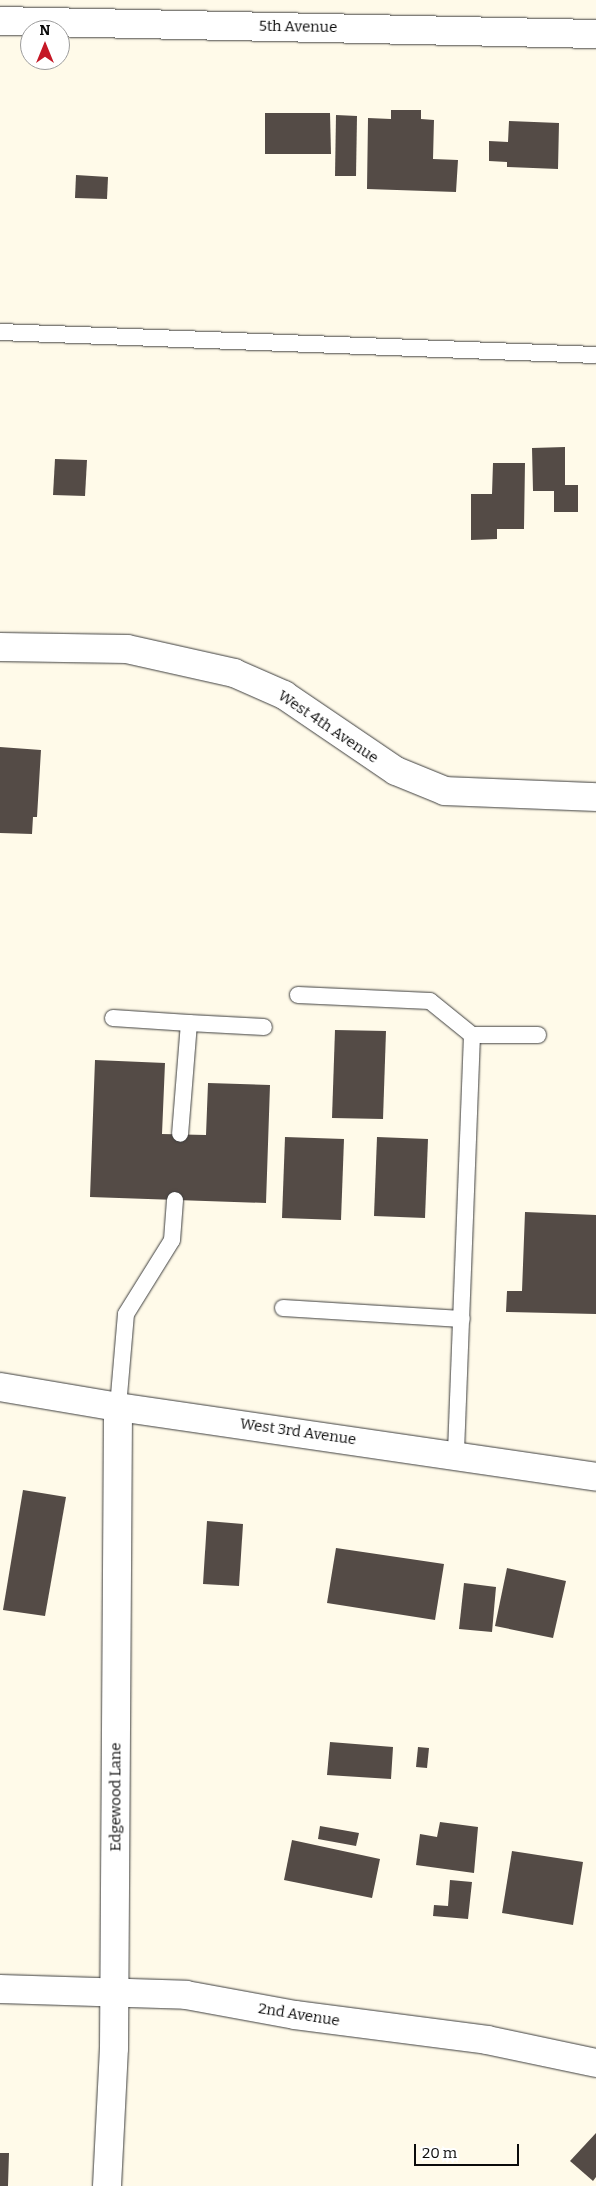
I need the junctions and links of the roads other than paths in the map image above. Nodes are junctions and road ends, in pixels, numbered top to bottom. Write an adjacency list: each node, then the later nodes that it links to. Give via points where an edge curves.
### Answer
1 (0, 21): 2 (street, 5th Avenue)
2 (596, 34)
3 (0, 332): 4 (lane)
4 (596, 356)
5 (0, 647): 6 (street, West 4th Avenue, via 127,649 234,672 284,695 388,767 445,791)
6 (596, 797)
7 (298, 995): 11 (lane, via 430,1001)
8 (113, 1018): 9 (lane)
9 (189, 1022): 10 (lane); 13 (lane)
10 (264, 1027)
11 (472, 1035): 12 (lane); 16 (lane)
12 (538, 1035)
13 (180, 1134)
14 (175, 1200): 18 (lane, via 172,1240 126,1314)
15 (283, 1308): 16 (lane)
16 (462, 1319): 19 (lane)
17 (0, 1387): 18 (street, West 3rd Avenue)
18 (118, 1407): 19 (street, West 3rd Avenue); 22 (street, Edgewood Lane)
19 (456, 1454): 20 (street, West 3rd Avenue)
20 (596, 1476)
21 (0, 1989): 22 (street, 2nd Avenue)
22 (115, 1991): 23 (street, 2nd Avenue, via 186,1996 295,2015 487,2040); 24 (street, Edgewood Lane)
23 (596, 2063)
24 (107, 2186)

